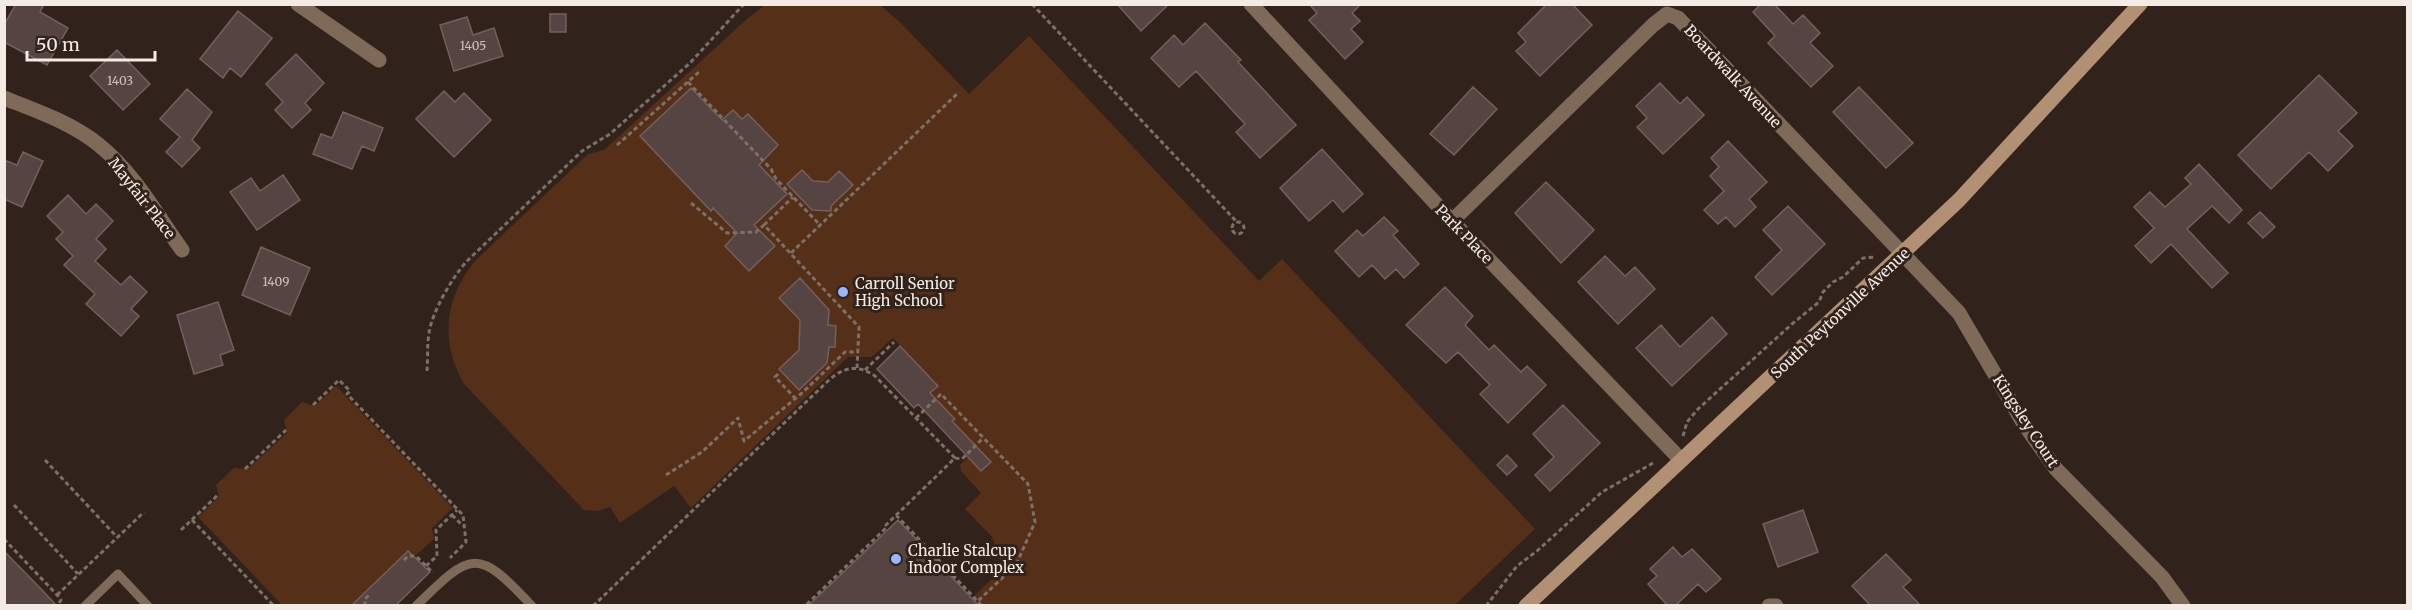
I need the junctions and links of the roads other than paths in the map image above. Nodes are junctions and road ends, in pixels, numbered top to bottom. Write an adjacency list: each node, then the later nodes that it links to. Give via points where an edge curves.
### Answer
1 (298, 4): 4 (street)
2 (1251, 4): 6 (street, Park Place)
3 (2140, 4): 8 (street, South Peytonville Avenue, via 1959,200)
4 (379, 60)
5 (4, 98): 7 (street, Mayfair Place, via 48,116 100,146 124,168)
6 (1452, 221): 8 (street, Boardwalk Avenue, via 1667,14 1678,18); 9 (street, Park Place)
7 (183, 250)
8 (1897, 250): 9 (street, South Peytonville Avenue); 17 (street, Kingsley Court, via 1959,313 2056,469 2162,577)
9 (1676, 455): 14 (street, South Peytonville Avenue)
10 (85, 606): 11 (lane, via 118,574)
11 (148, 606)
12 (416, 606): 13 (lane, via 453,571 475,563 494,569)
13 (532, 606)
14 (1526, 606)
15 (1768, 606): 16 (street)
16 (1776, 606)
17 (2183, 606)

